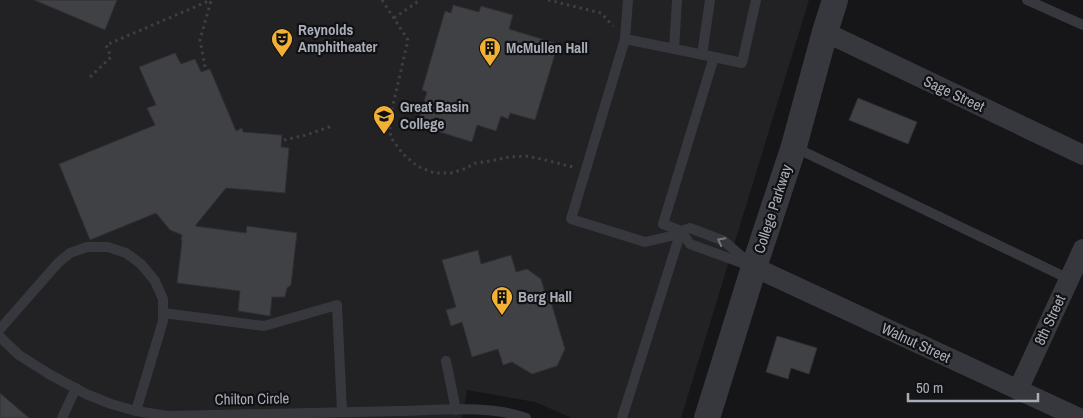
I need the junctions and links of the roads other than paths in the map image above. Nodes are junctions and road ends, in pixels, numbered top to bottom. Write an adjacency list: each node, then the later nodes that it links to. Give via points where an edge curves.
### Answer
1 (628, 0): 9 (lane)
2 (677, 0): 10 (lane)
3 (710, 0): 11 (lane)
4 (756, 0): 12 (lane, via 742,63)
5 (836, 0): 8 (street, College Parkway)
6 (1027, 0): 7 (lane)
7 (1083, 25)
8 (825, 32): 13 (street, College Parkway); 14 (street, Sage Street)
9 (625, 39): 10 (lane); 15 (lane, via 571,218 645,242)
10 (674, 49): 11 (lane)
11 (702, 55): 12 (lane)
12 (714, 57): 15 (lane, via 664,224)
13 (794, 146): 17 (street, College Parkway); 18 (lane)
14 (1083, 155)
15 (681, 233): 17 (lane, via 690,244); 17 (lane, one-way to 15, via 724,241 690,228); 32 (lane)
16 (1083, 249): 18 (street, 8th Street)
17 (754, 267): 24 (street, Walnut Street); 33 (street, College Parkway)
18 (1069, 279): 24 (street, 8th Street)
19 (163, 313): 20 (lane, via 163,299 155,281 141,264 126,253 108,247 87,247 70,253 58,263); 26 (lane); 27 (lane, via 264,326 337,305)
20 (0, 328)
21 (0, 337): 23 (lane, Chilton Circle, via 19,356)
22 (446, 361): 25 (lane)
23 (76, 388): 26 (lane, Chilton Circle); 30 (lane)
24 (1018, 390): 34 (street, Walnut Street)
25 (456, 410): 27 (lane, Chilton Circle); 31 (lane, Chilton Circle, via 493,410)
26 (136, 411): 29 (lane, Chilton Circle)
27 (342, 412): 28 (lane, Chilton Circle)
28 (324, 415): 29 (lane, Chilton Circle)
29 (168, 417)
30 (62, 418)
31 (526, 418)
32 (622, 418)
33 (707, 418)
34 (1079, 418)

